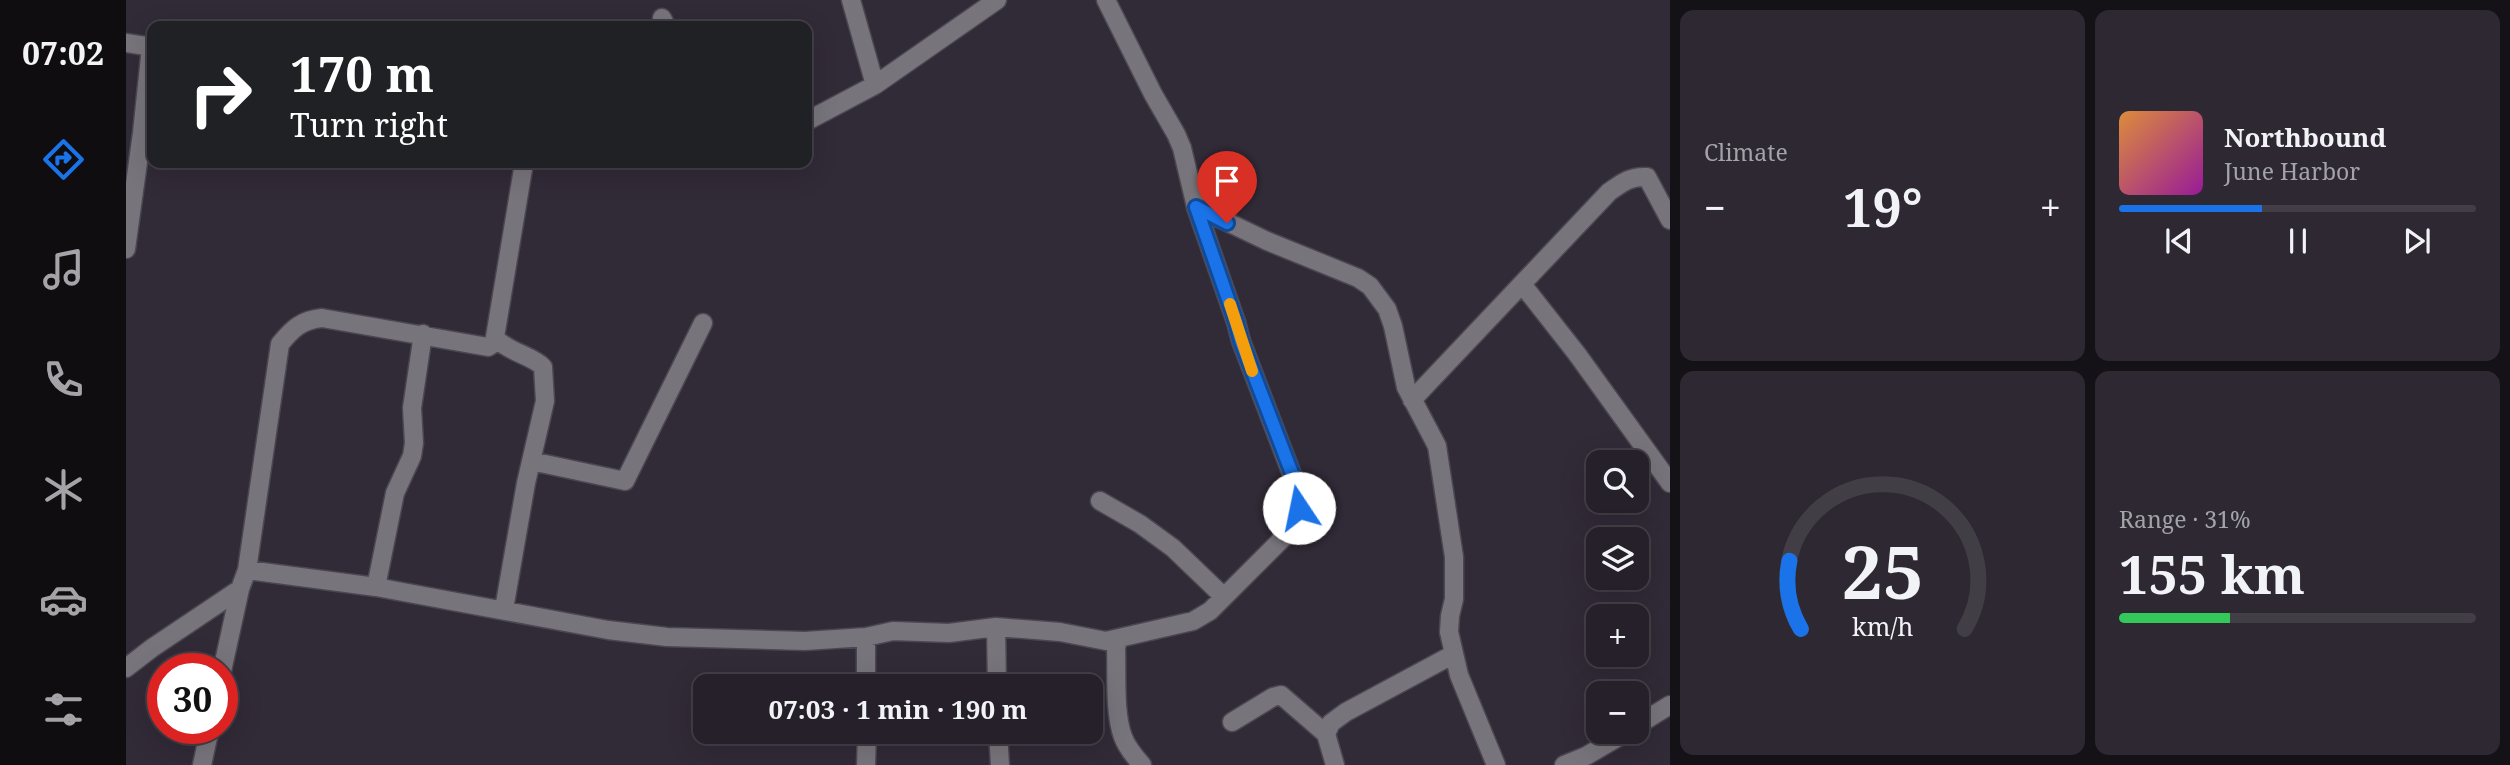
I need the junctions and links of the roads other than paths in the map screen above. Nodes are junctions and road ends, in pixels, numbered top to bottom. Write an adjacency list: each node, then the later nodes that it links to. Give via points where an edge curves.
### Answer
1 (850, 0): 7 (street)
2 (997, 0): 7 (street)
3 (1106, 0): 10 (street, via 1177,134)
4 (126, 43): 5 (street)
5 (147, 46)
6 (147, 85): 12 (street)
7 (875, 85): 8 (street)
8 (812, 118)
9 (523, 168): 16 (street)
10 (1196, 207): 17 (street, via 1370,286 1387,309); 24 (street, via 1298,489 1299,508 1289,532)
11 (1670, 220): 13 (street, via 1647,177 1625,180)
12 (126, 249)
13 (1522, 284): 17 (street); 19 (street)
14 (703, 323): 18 (street, via 625,481)
15 (423, 334): 16 (street, via 488,347); 21 (street, via 322,317 293,328 280,344); 22 (street, via 412,408 412,456 395,493)
16 (496, 339): 18 (street, via 543,367 545,401)
17 (1412, 400): 30 (street, via 1434,437 1441,460 1454,557 1449,632)
18 (531, 461): 25 (street)
19 (1670, 483)
20 (1100, 501): 24 (street, via 1173,548)
21 (247, 570): 22 (street); 23 (street)
22 (376, 587): 25 (street)
23 (240, 589): 29 (street); 31 (street)
24 (1224, 597): 28 (street, via 1193,621)
25 (504, 609): 27 (street, via 667,637 805,641)
26 (996, 627): 27 (street, via 948,633 893,631); 28 (street); 33 (street)
27 (866, 637): 32 (street)
28 (1118, 639): 45 (street, via 1120,725 1130,751)
29 (226, 653)
30 (1454, 654): 37 (street, via 1346,712 1331,723); 47 (street)
31 (126, 668)
32 (866, 674)
33 (997, 674)
34 (1670, 705): 35 (street)
35 (1649, 718)
36 (1232, 722): 37 (street, via 1281,695)
37 (1326, 734): 46 (street)
38 (207, 744): 42 (street)
39 (866, 744): 43 (street)
40 (999, 744): 44 (street)
41 (1606, 744): 48 (street)
42 (202, 765)
43 (866, 765)
44 (1000, 765)
45 (1142, 765)
46 (1335, 765)
47 (1496, 765)
48 (1564, 765)

